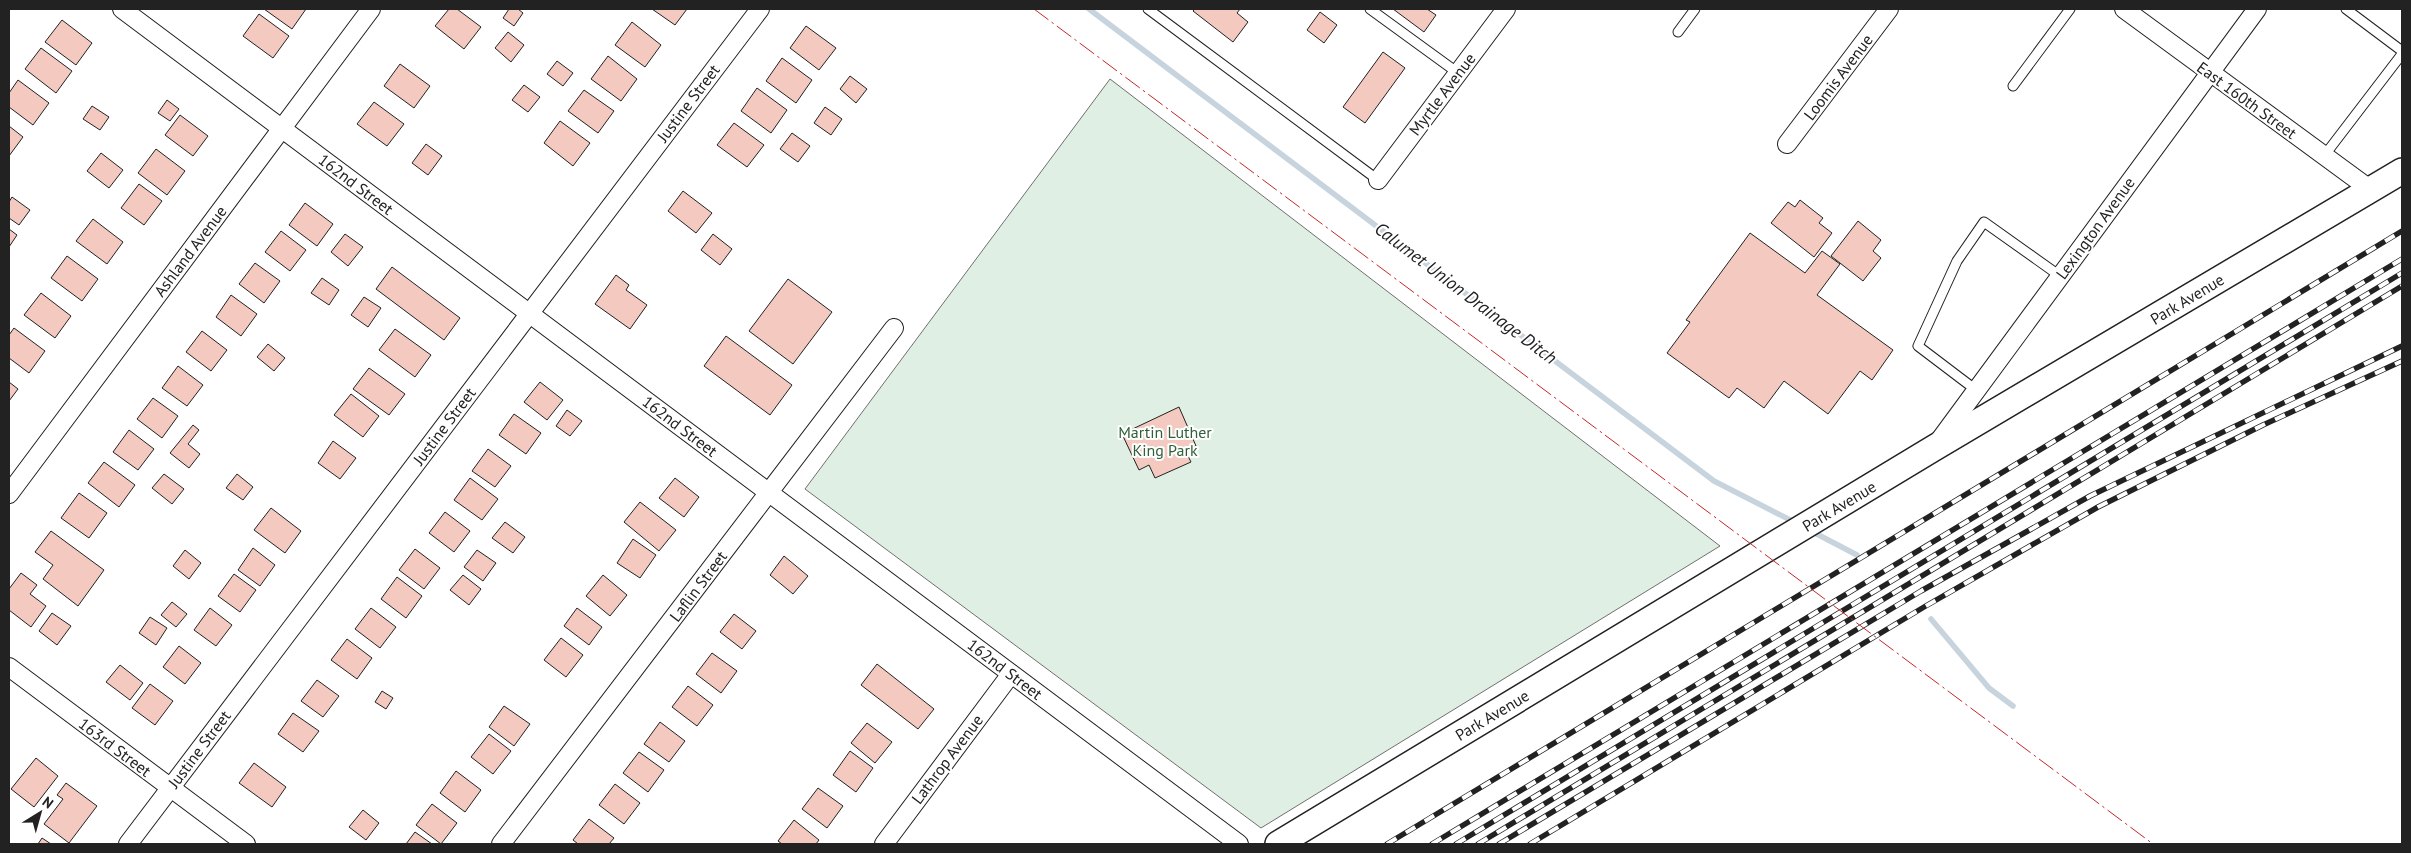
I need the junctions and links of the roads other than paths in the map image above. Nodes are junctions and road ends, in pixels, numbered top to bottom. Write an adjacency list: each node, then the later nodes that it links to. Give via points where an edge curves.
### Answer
1 (122, 9): 18 (street, 162nd Street)
2 (371, 9): 18 (street, Ashland Avenue)
3 (760, 9): 25 (street, Justine Street)
4 (1148, 9): 22 (lane)
5 (1370, 9): 16 (lane)
6 (1506, 9): 16 (street, Myrtle Avenue)
7 (1695, 9): 13 (lane)
8 (1889, 9): 19 (street, Loomis Avenue)
9 (2070, 9): 17 (lane)
10 (2124, 9): 15 (street, East 160th Street)
11 (2257, 9): 15 (street, Lexington Avenue)
12 (2346, 9): 14 (lane)
13 (1678, 32)
14 (2402, 52): 20 (lane)
15 (2209, 72): 20 (street, East 160th Street); 24 (street, Lexington Avenue)
16 (1458, 74): 22 (street, Myrtle Avenue)
17 (2013, 86)
18 (282, 128): 25 (street, 162nd Street); 30 (street, Ashland Avenue)
19 (1787, 144)
20 (2324, 156): 23 (street, East 160th Street)
21 (2402, 171): 23 (street, Park Avenue)
22 (1378, 180)
23 (2371, 190): 28 (street, Park Avenue)
24 (2060, 276): 27 (street, Lexington Avenue); 27 (lane, via 1984,222 1957,261 1918,346)
25 (529, 313): 29 (street, 162nd Street); 33 (street, Justine Street)
26 (894, 328): 29 (street, Laflin Street)
27 (1976, 390): 28 (street, Lexington Avenue)
28 (1934, 448): 39 (street, Park Avenue)
29 (769, 492): 32 (street, 162nd Street); 36 (street, Laflin Street)
30 (9, 494)
31 (9, 667): 33 (street, 163rd Street)
32 (1011, 674): 37 (street, Lathrop Avenue); 38 (street, 162nd Street)
33 (170, 788): 34 (street, Justine Street); 35 (street, 163rd Street)
34 (128, 844)
35 (246, 844)
36 (501, 844)
37 (884, 844)
38 (1239, 844)
39 (1278, 844)

